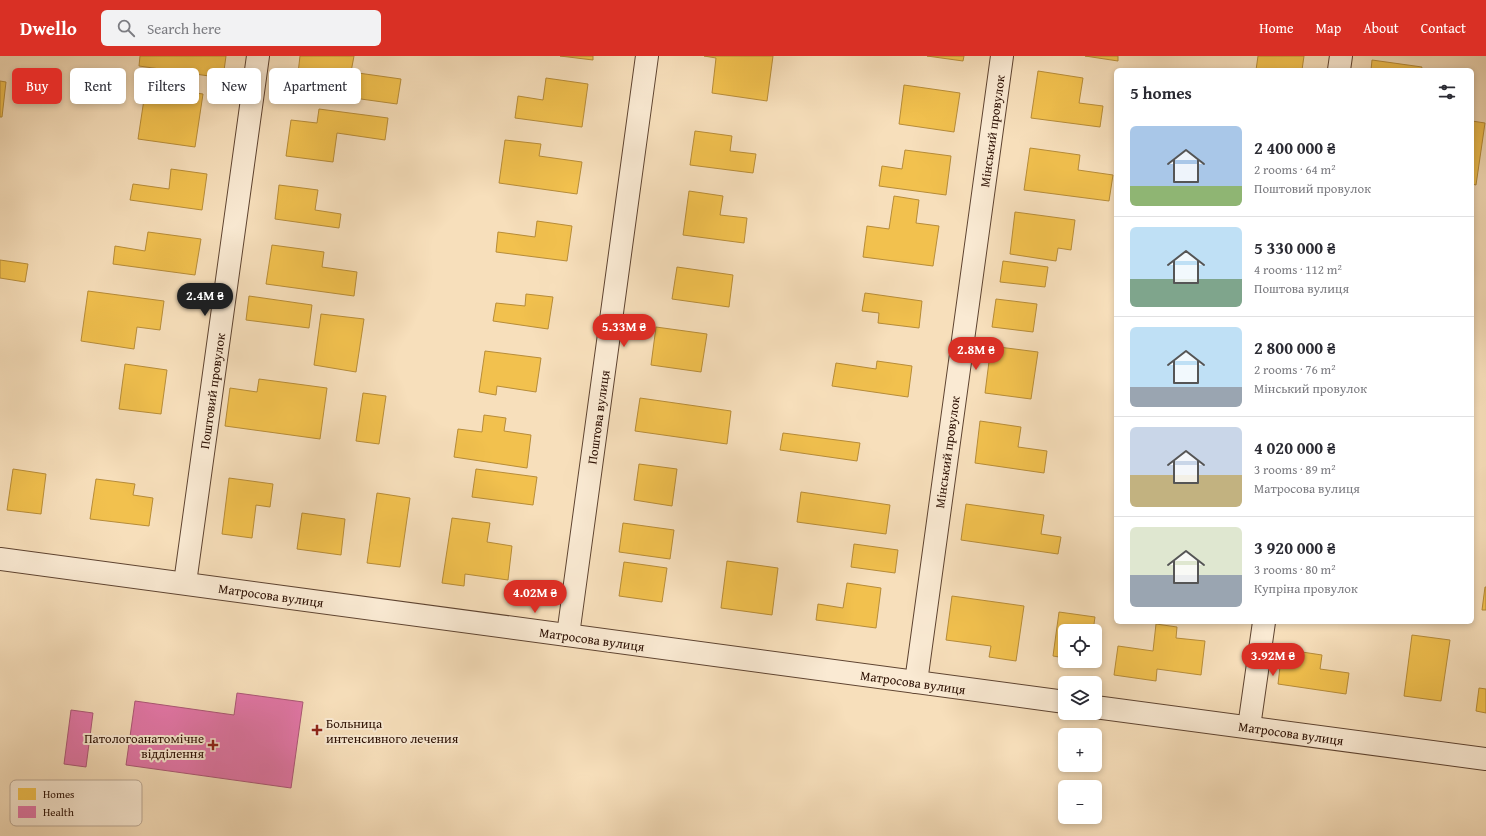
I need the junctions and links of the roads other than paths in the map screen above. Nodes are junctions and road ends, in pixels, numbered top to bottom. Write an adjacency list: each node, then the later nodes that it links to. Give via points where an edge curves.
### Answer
1 (258, 56): 7 (street, Поштовий провулок)
2 (647, 56): 9 (street, Поштова вулиця)
3 (1002, 56): 10 (street, Мінський провулок)
4 (1341, 56): 5 (street)
5 (1339, 68)
6 (0, 559): 7 (street, Матросова вулиця)
7 (185, 583): 9 (street, Матросова вулиця)
8 (1264, 624): 13 (street)
9 (568, 635): 10 (street, Матросова вулиця)
10 (916, 682): 11 (street, Матросова вулиця)
11 (1058, 701)
12 (1102, 707): 13 (street, Матросова вулиця)
13 (1249, 727): 14 (street, Матросова вулиця)
14 (1486, 759)

